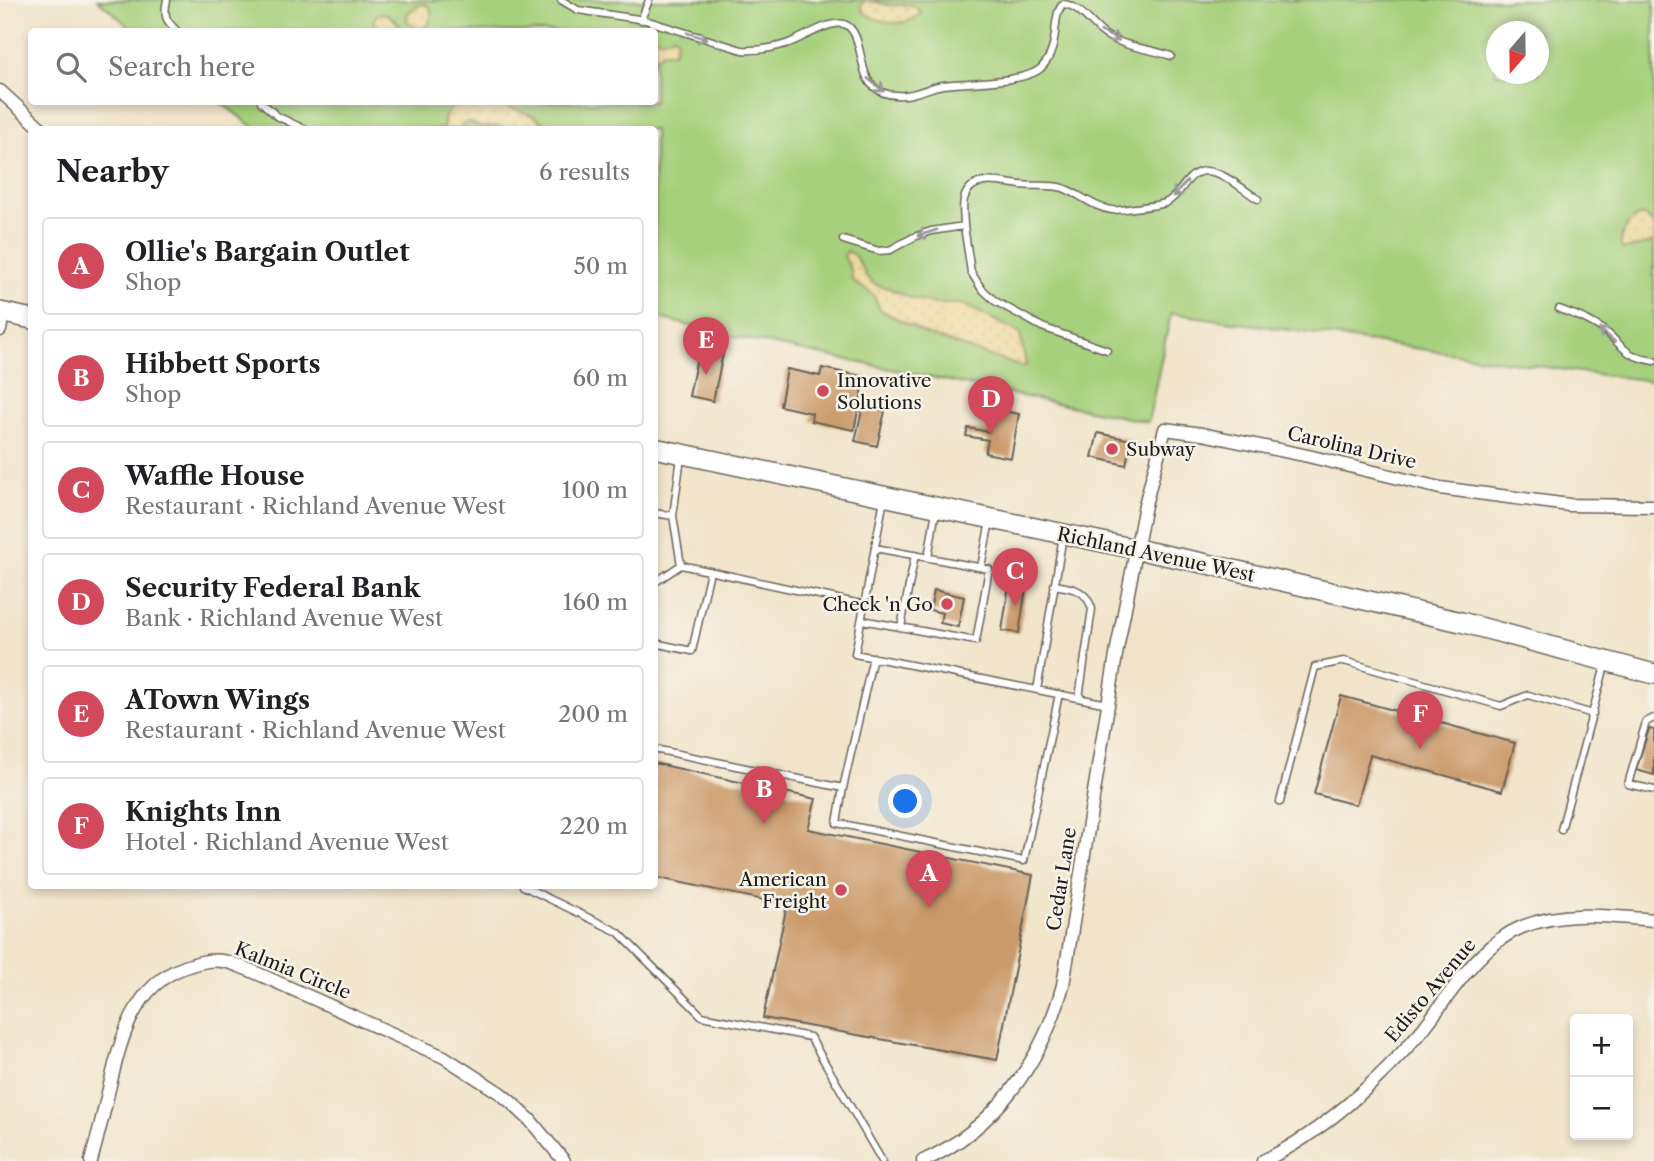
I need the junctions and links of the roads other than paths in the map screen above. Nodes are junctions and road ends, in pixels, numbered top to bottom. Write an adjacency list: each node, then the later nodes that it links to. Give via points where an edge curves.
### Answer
1 (167, 0): 5 (lane, via 164,11)
2 (561, 0): 4 (lane, via 578,10)
3 (649, 0): 4 (lane)
4 (641, 20): 6 (lane, one-way to 6, via 755,51 844,24 853,30 872,86 893,95 1038,71 1052,52 1057,14 1063,4 1075,7 1107,36)
5 (174, 28)
6 (1171, 56)
7 (0, 91): 9 (street)
8 (264, 105): 10 (lane)
9 (39, 126)
10 (298, 126)
11 (1258, 199): 12 (lane, one-way to 12, via 1206,171 1192,175 1166,203 1114,211 1060,187 979,182 964,198)
12 (964, 226): 13 (lane, one-way to 13, via 931,231 890,250); 17 (lane, via 971,272 995,301 1042,327)
13 (843, 240)
14 (1559, 309): 18 (lane, one-way to 14, via 1632,355 1584,318)
15 (1, 319): 16 (main road)
16 (28, 319)
17 (1107, 350)
18 (1654, 361)
19 (658, 449): 20 (main road, Richland Avenue West)
20 (681, 453): 21 (main road, Richland Avenue West); 25 (lane)
21 (884, 497): 23 (main road, Richland Avenue West); 28 (lane)
22 (1654, 506): 29 (street, Carolina Drive, via 1569,505 1440,488 1308,456 1165,429)
23 (936, 508): 26 (main road, Richland Avenue West); 31 (lane)
24 (658, 514): 25 (lane)
25 (673, 516): 32 (lane)
26 (990, 519): 27 (main road, Richland Avenue West); 33 (lane)
27 (1064, 534): 29 (main road, Richland Avenue West); 36 (lane)
28 (875, 548): 30 (lane); 37 (lane)
29 (1137, 550): 42 (main road, Richland Avenue West, via 1461,622); 47 (street, Cedar Lane)
30 (915, 555): 31 (lane); 39 (lane)
31 (928, 558): 33 (lane)
32 (681, 565): 34 (lane); 35 (lane)
33 (981, 567): 39 (lane, via 989,569 976,641)
34 (710, 571): 37 (lane); 40 (lane, via 692,651)
35 (658, 580)
36 (1054, 585): 44 (lane); 46 (lane, via 1084,594 1092,609)
37 (865, 605): 38 (lane)
38 (862, 620): 39 (lane); 41 (lane, via 855,654)
39 (901, 627)
40 (658, 644)
41 (873, 657): 44 (lane); 51 (lane)
42 (1607, 661): 43 (main road, Richland Avenue West); 48 (lane)
43 (1654, 674)
44 (1037, 690): 45 (lane)
45 (1059, 694): 46 (lane); 51 (lane, via 1024,861 836,823)
46 (1079, 698): 47 (lane)
47 (1108, 704): 60 (street, Cedar Lane, via 1063,985 1049,1028 1025,1073 995,1110 966,1135)
48 (1593, 714): 53 (lane, via 1528,695 1501,706 1344,661 1315,667); 54 (lane)
49 (1654, 718): 52 (lane, via 1646,722 1628,784)
50 (658, 750): 51 (lane)
51 (843, 788)
52 (1654, 790)
53 (1280, 802)
54 (1561, 830)
55 (529, 889): 59 (lane, via 618,932 702,1016 810,1037)
56 (1654, 920): 61 (street, Edisto Avenue, via 1565,917 1509,933 1474,962 1396,1060 1311,1134)
57 (91, 1161): 58 (street, Kalmia Circle, via 120,1048 138,1004 155,984 179,969 223,961 444,1057 512,1103)
58 (564, 1161)
59 (882, 1161)
60 (923, 1161)
61 (1264, 1161)

